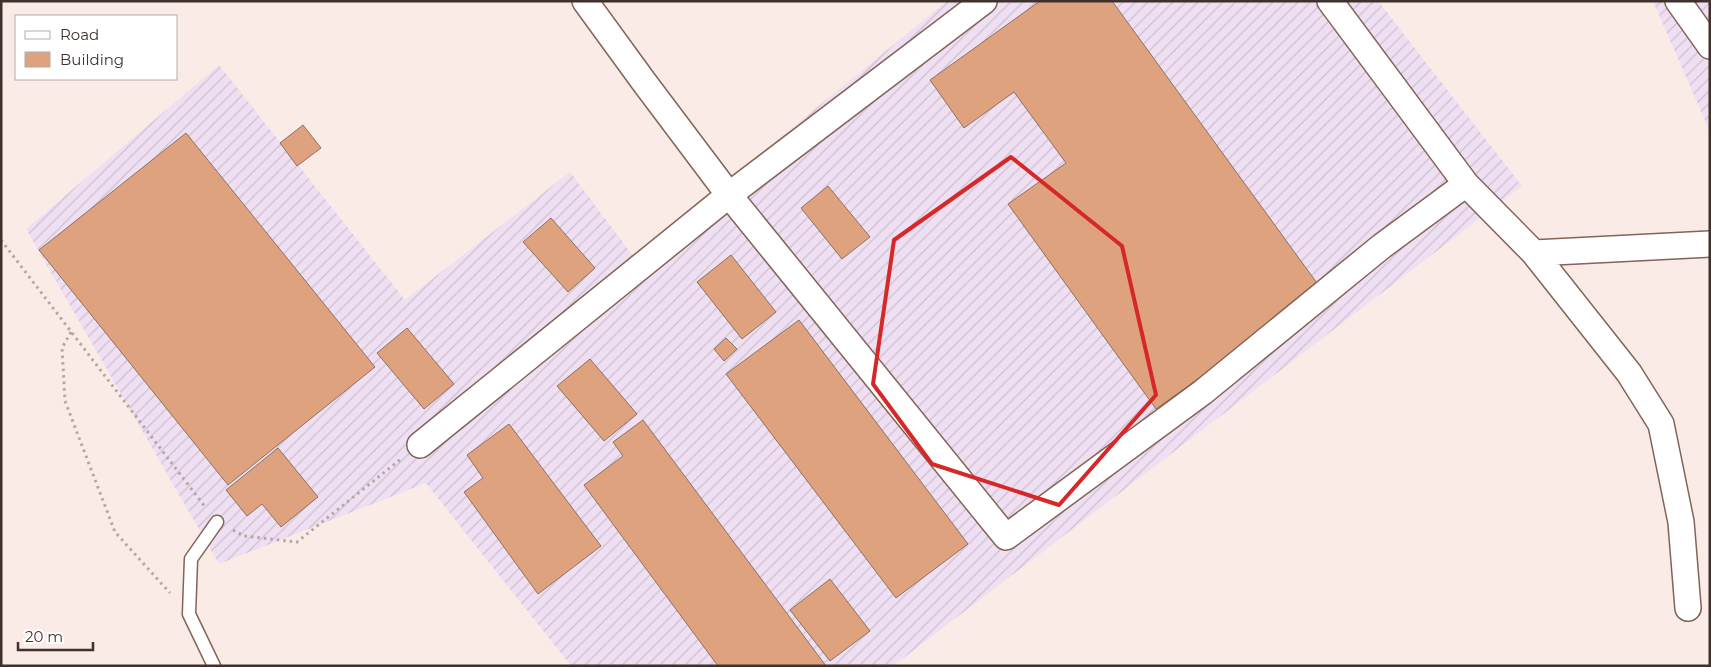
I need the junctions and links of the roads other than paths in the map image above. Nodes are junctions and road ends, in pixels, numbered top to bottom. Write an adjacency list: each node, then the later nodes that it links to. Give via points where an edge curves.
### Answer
1 (586, 1): 7 (street)
2 (984, 1): 7 (street)
3 (1330, 1): 6 (street)
4 (1678, 1): 5 (street)
5 (1710, 46)
6 (1466, 184): 7 (street, via 1382,246 1203,392 1006,537); 9 (street)
7 (729, 195): 10 (street)
8 (1710, 244): 9 (street)
9 (1534, 253): 12 (street, via 1629,373 1661,424 1681,522)
10 (420, 445)
11 (217, 522): 13 (lane, via 192,559 190,614)
12 (1688, 608)
13 (214, 666)

